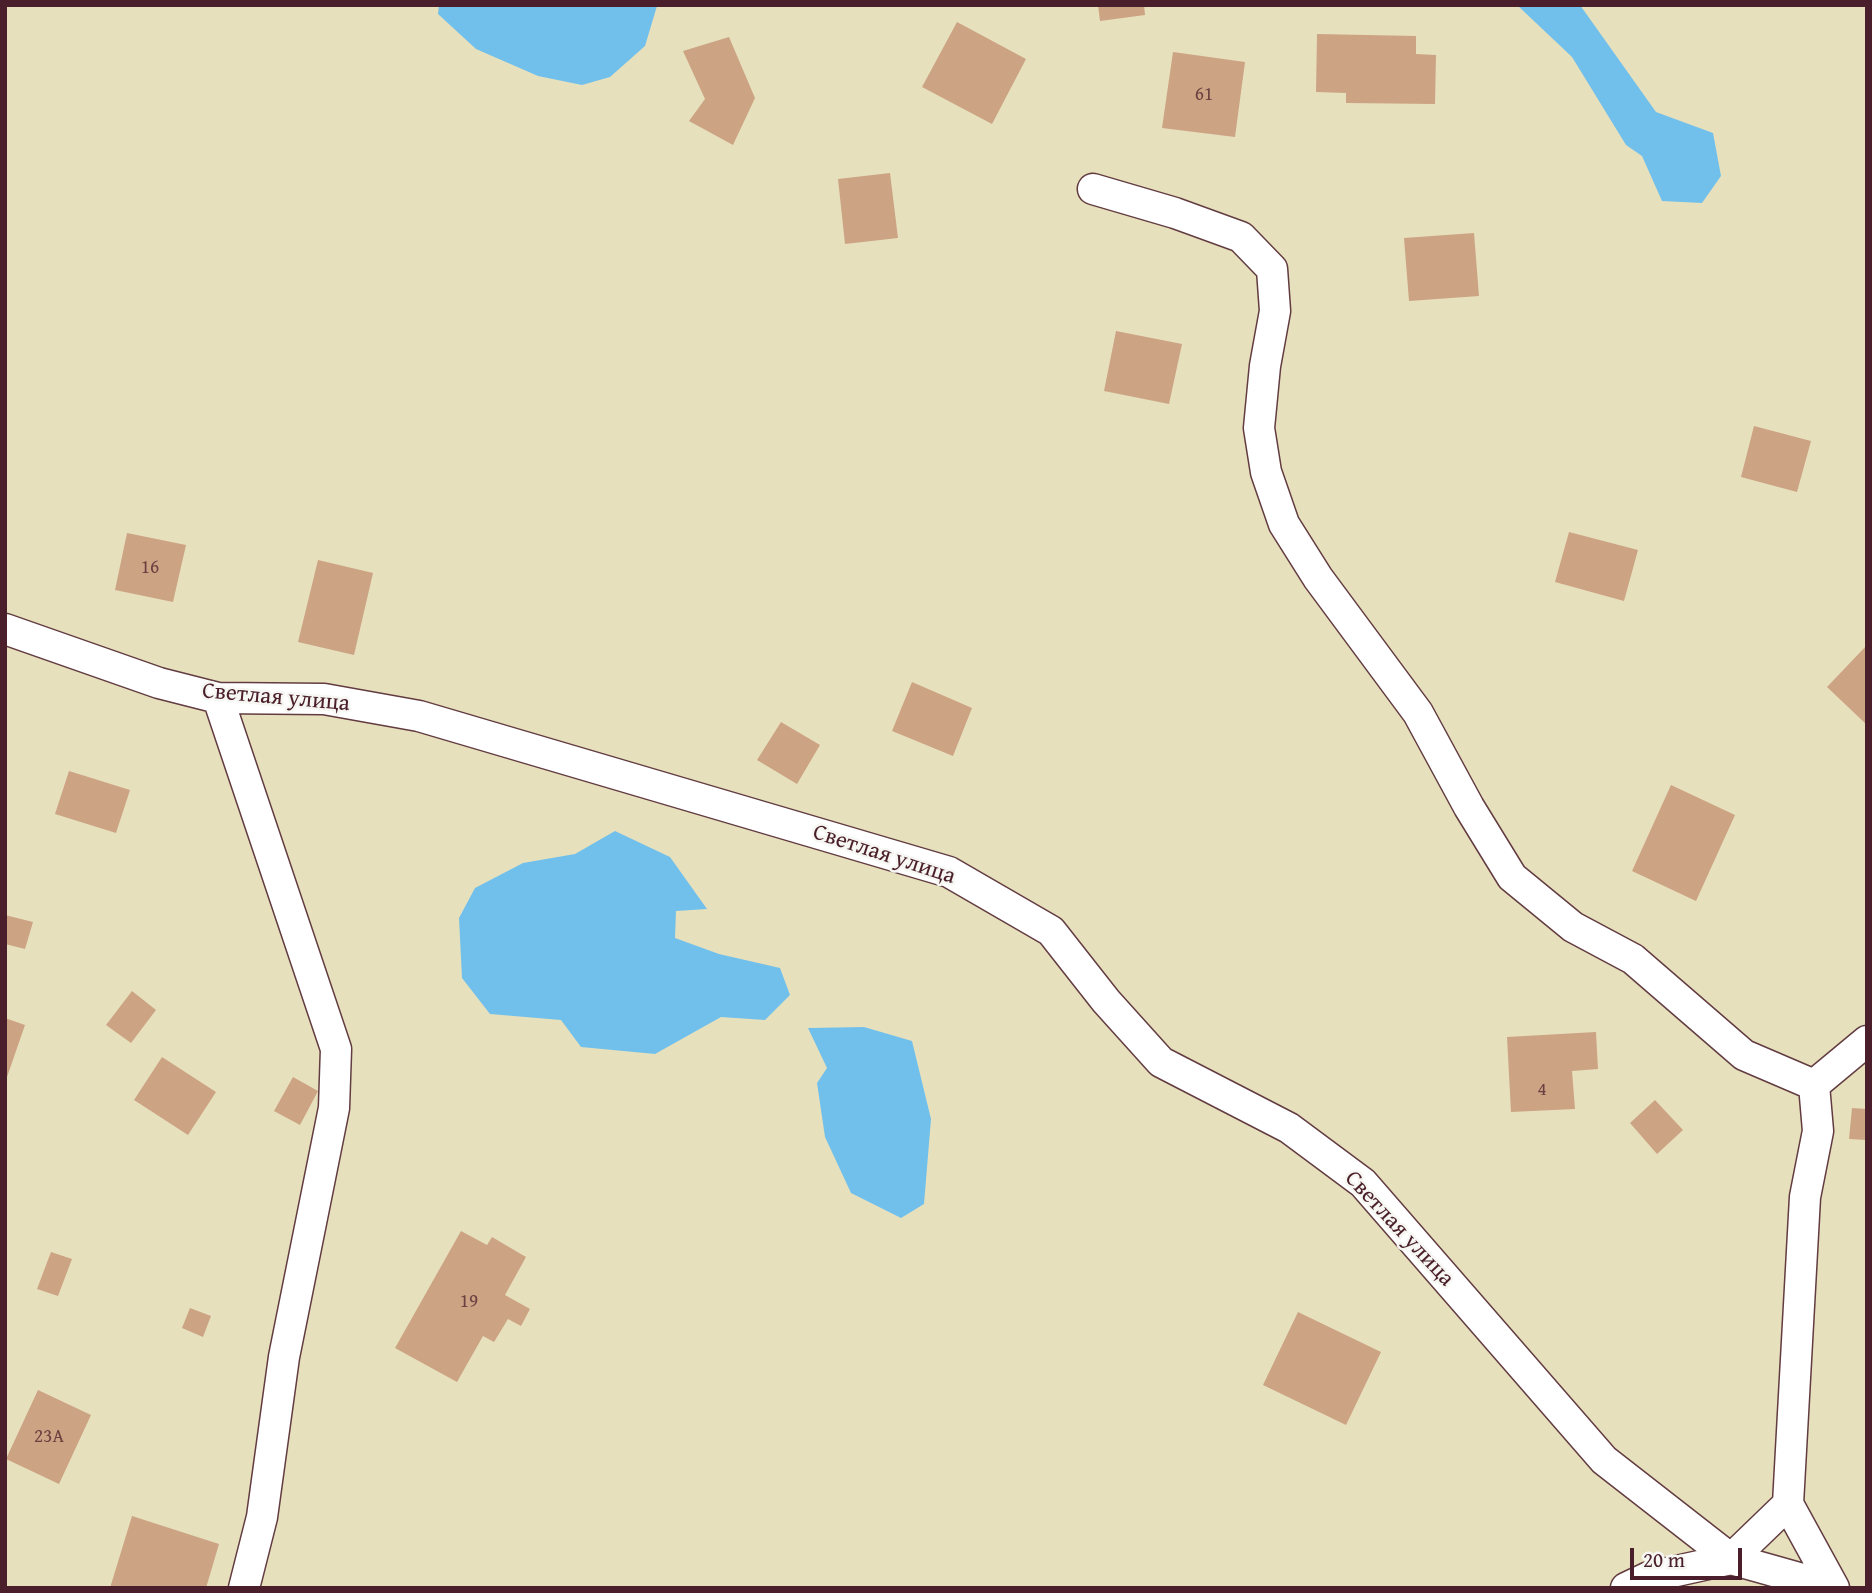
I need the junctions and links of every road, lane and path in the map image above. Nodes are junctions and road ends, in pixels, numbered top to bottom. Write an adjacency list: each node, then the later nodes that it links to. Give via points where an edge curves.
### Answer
1 (1093, 189): 5 (street, via 1241,237 1272,269 1275,311 1259,428 1266,472 1284,524 1418,713 1512,877 1573,928 1633,958 1744,1055)
2 (5, 629): 3 (street, Светлая улица)
3 (218, 698): 7 (street, Светлая улица, via 324,699 419,716 960,878 1051,931 1161,1062 1289,1128 1363,1183 1604,1460); 8 (street, via 336,1049 334,1108 284,1357 262,1517)
4 (1867, 1041): 5 (street)
5 (1814, 1085): 6 (street, via 1818,1131 1805,1197)
6 (1788, 1504): 7 (street); 7 (street, via 1834,1588)
7 (1731, 1559): 9 (street, via 1649,1577)
8 (244, 1588)
9 (1626, 1588)

